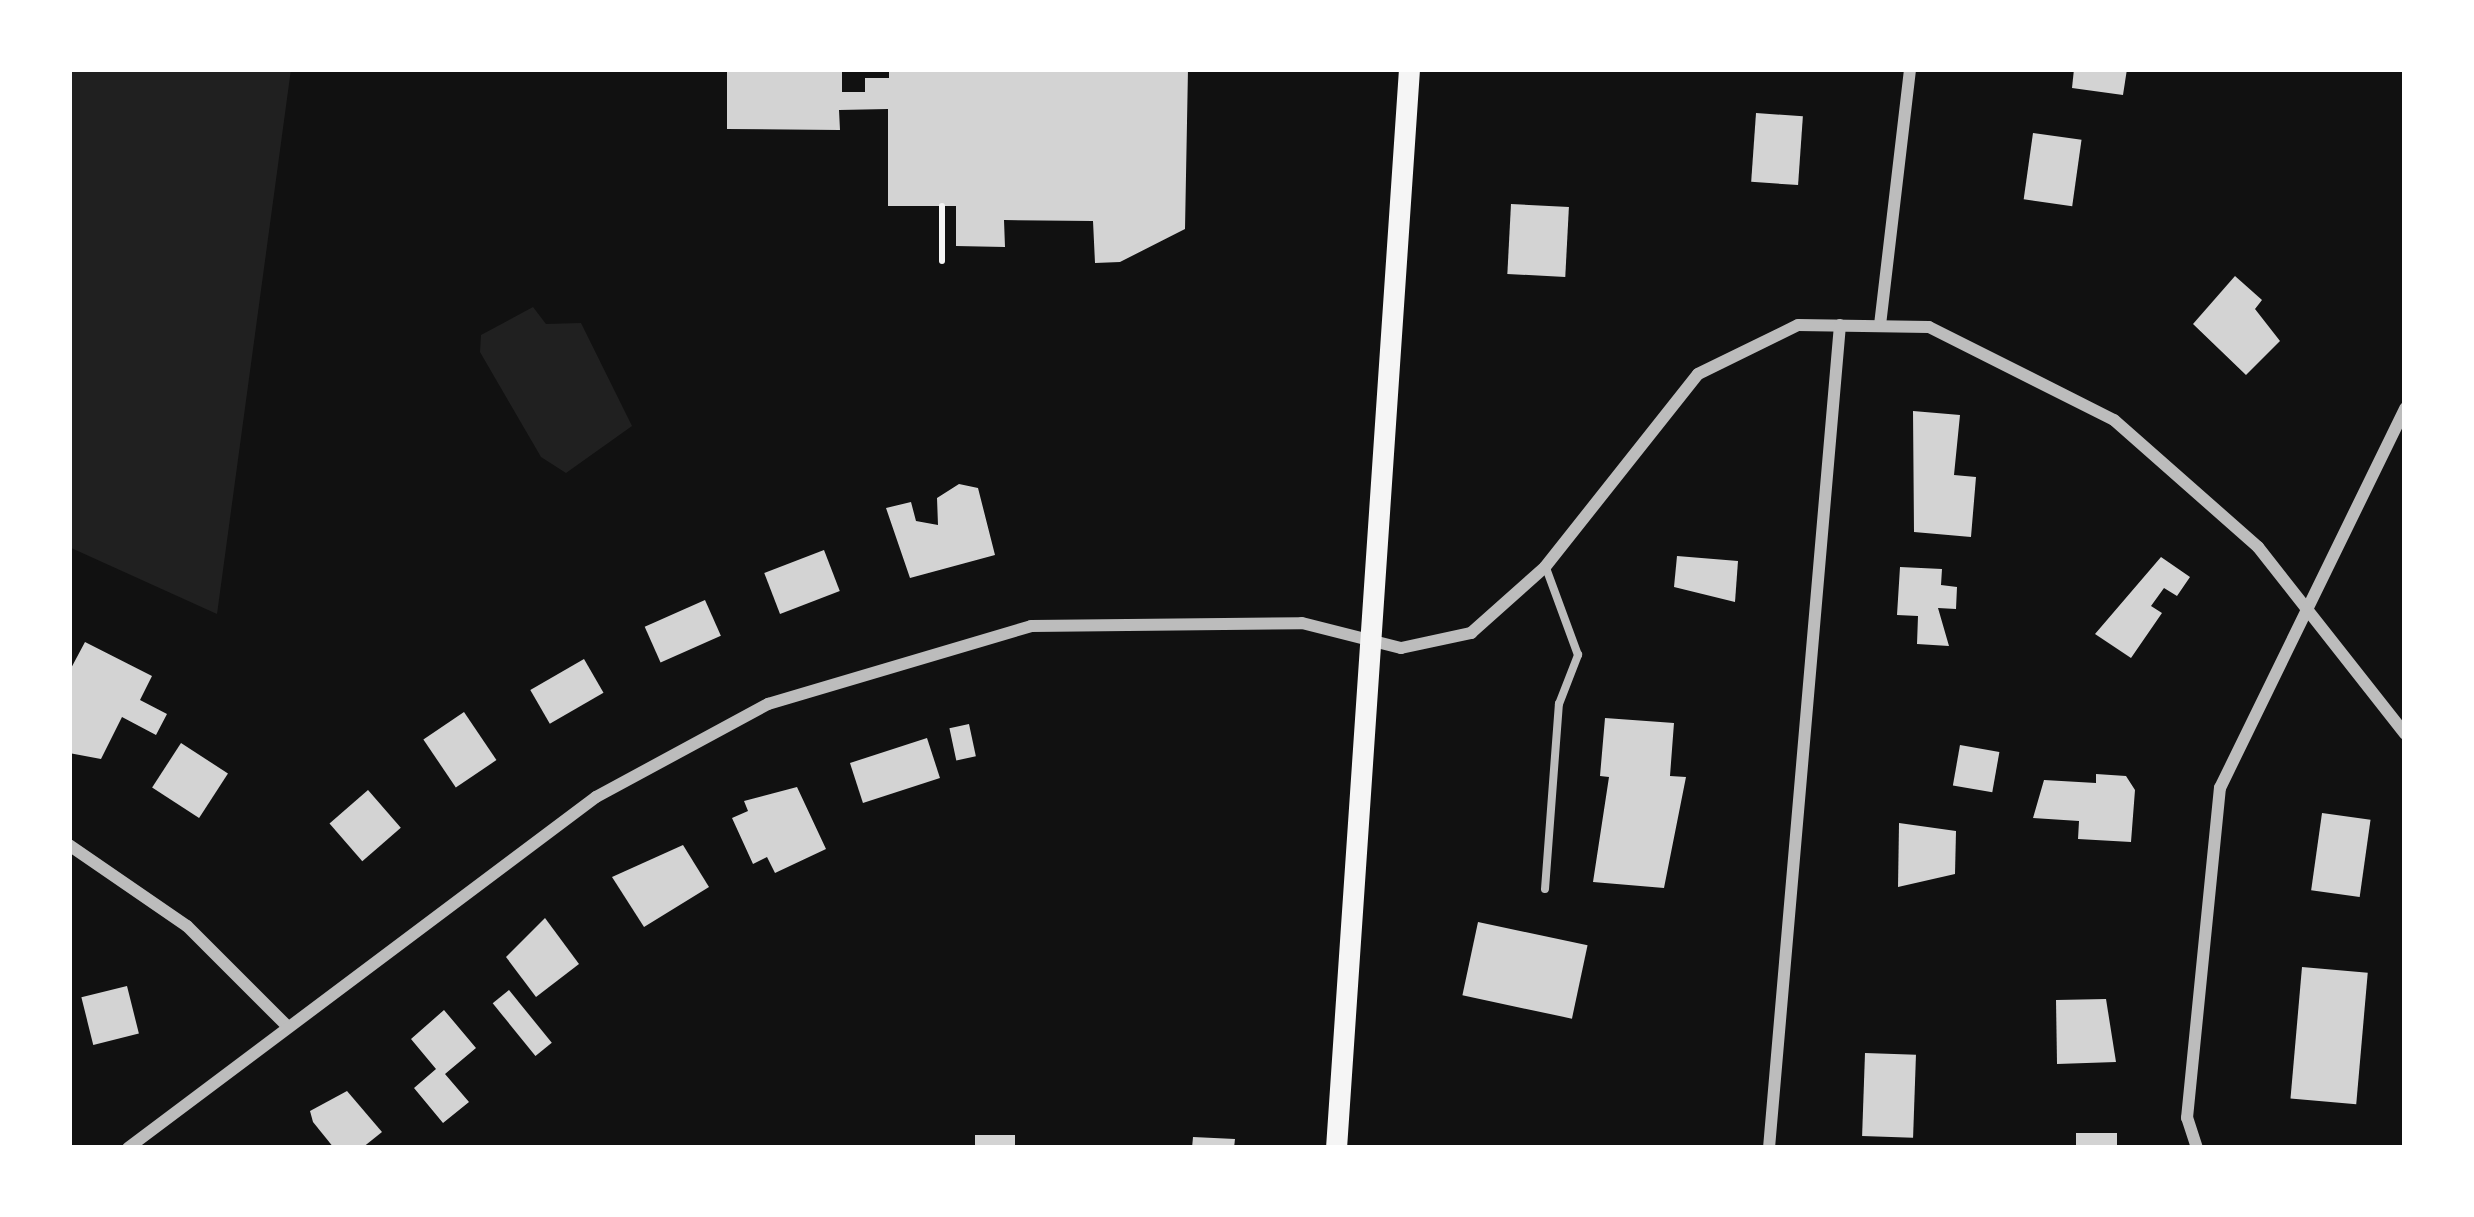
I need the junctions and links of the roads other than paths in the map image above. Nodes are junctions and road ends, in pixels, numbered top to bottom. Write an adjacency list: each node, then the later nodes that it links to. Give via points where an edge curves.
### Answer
1 (1408, 69): 8 (main road)
2 (1910, 69): 4 (street)
3 (1840, 325): 4 (street); 6 (street, via 1766,333 1698,374); 15 (street)
4 (1880, 325): 7 (street, via 1929,327 2114,420 2258,547)
5 (2405, 408): 7 (street)
6 (1545, 567): 8 (street, via 1471,633); 11 (lane, via 1578,656 1559,704)
7 (2301, 604): 9 (street); 16 (street, via 2219,788 2187,1118)
8 (1369, 643): 12 (street, via 1302,623 1206,618 1031,626 832,680 596,797); 14 (main road)
9 (2405, 734)
10 (69, 845): 12 (street, via 187,926)
11 (1545, 889)
12 (289, 1027): 13 (street)
13 (128, 1148)
14 (1336, 1148)
15 (1769, 1148)
16 (2198, 1148)

